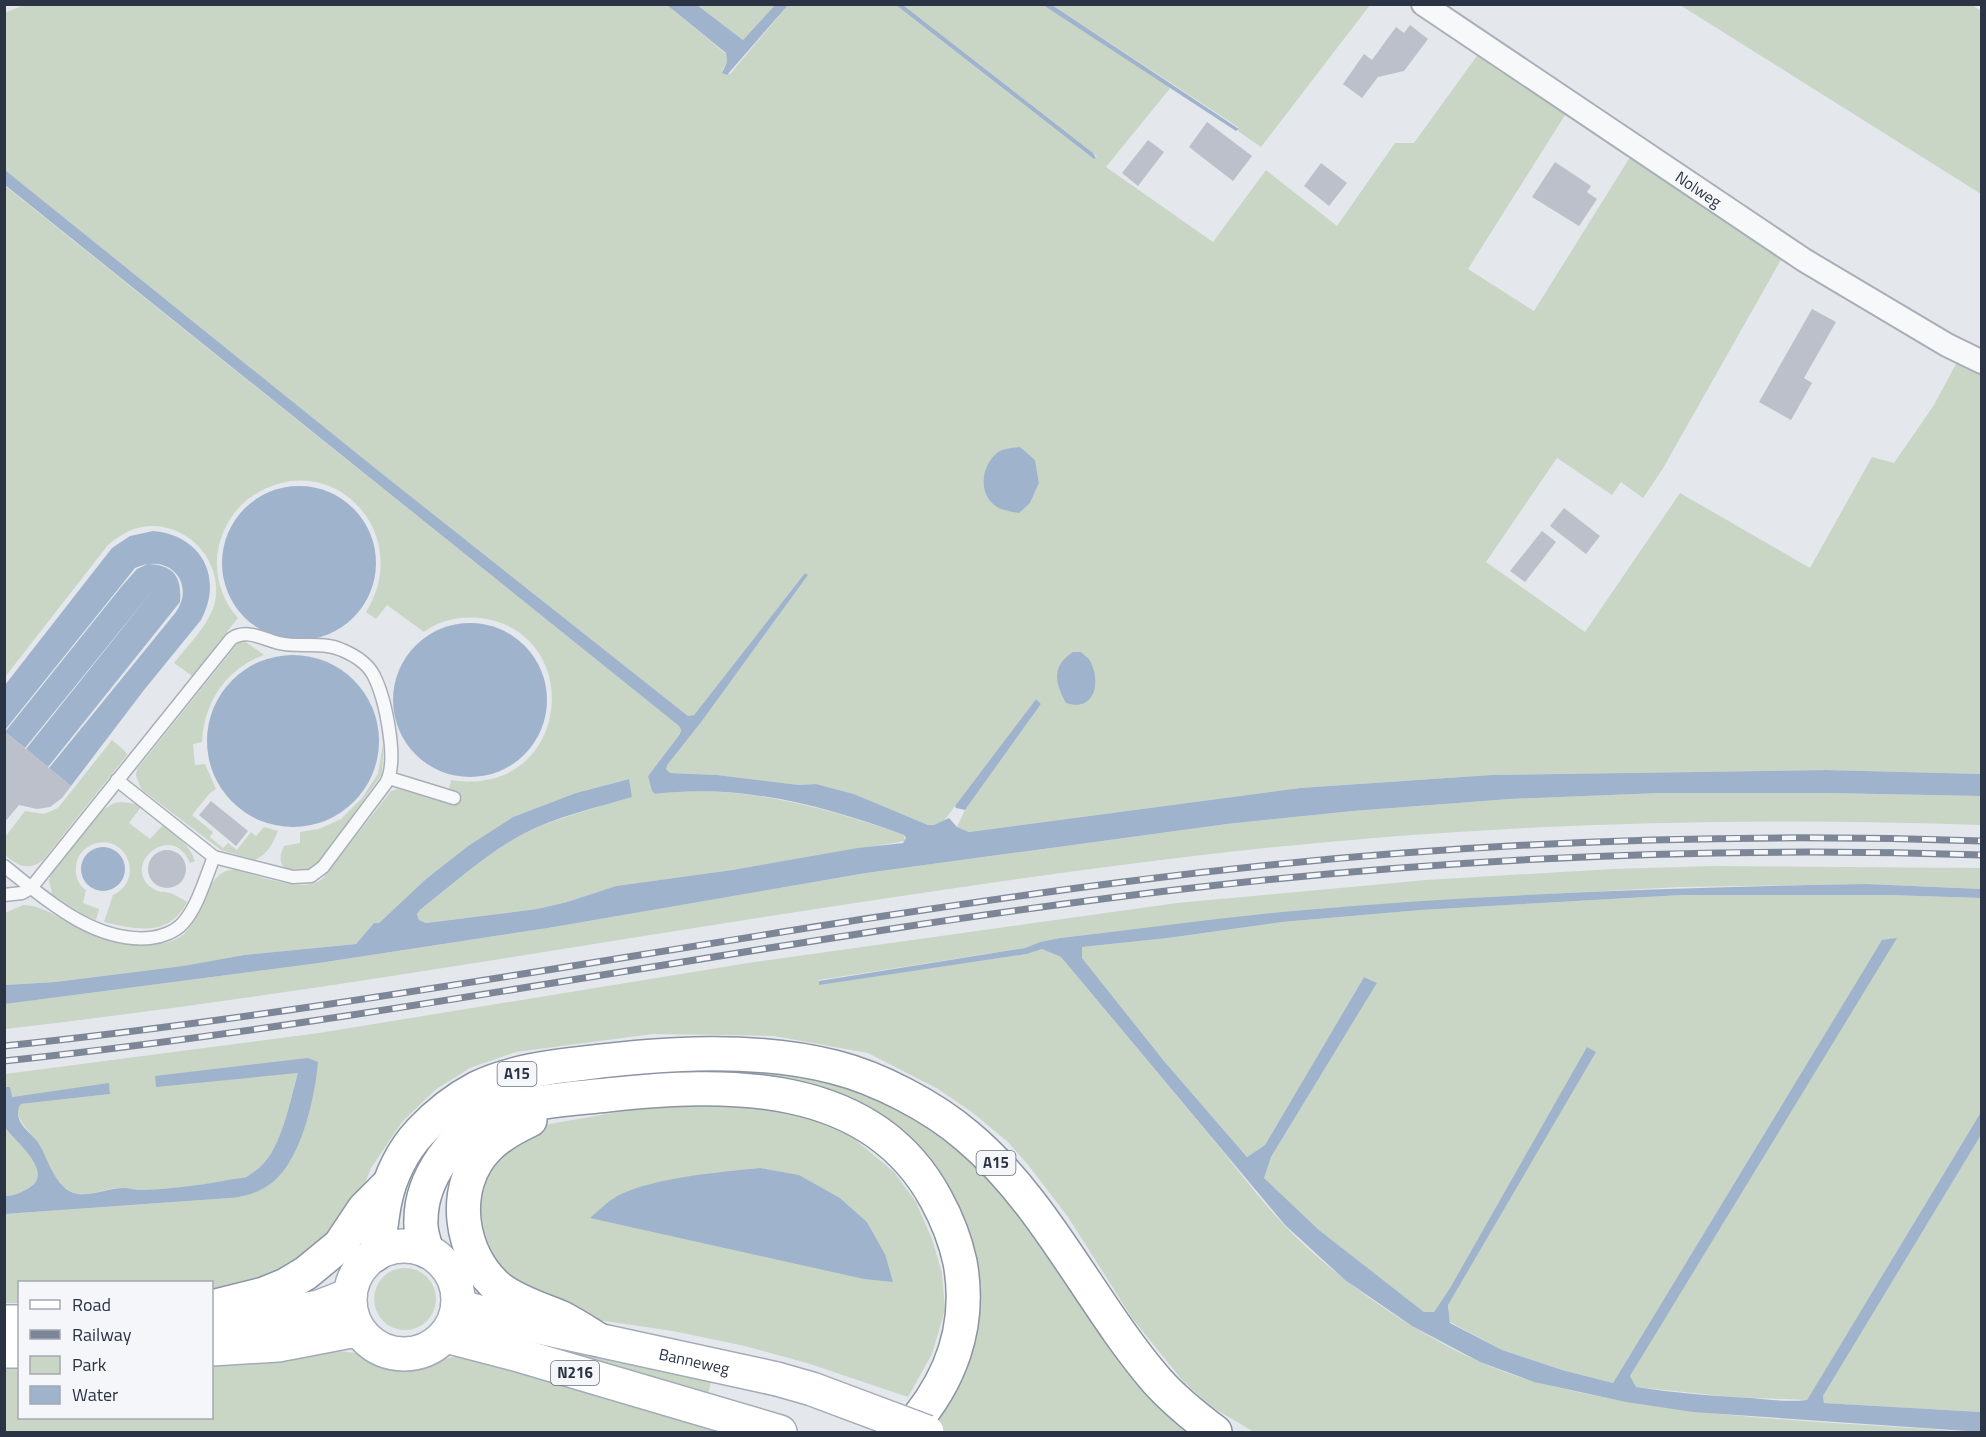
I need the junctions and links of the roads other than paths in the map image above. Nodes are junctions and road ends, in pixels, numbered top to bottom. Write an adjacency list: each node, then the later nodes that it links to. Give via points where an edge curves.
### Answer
1 (1422, 4): 2 (street, Nolweg, via 1804,260)
2 (1982, 363)
3 (389, 778): 4 (lane, via 388,729 380,692 369,669 334,647 280,644 243,633 231,639); 5 (lane); 6 (lane, via 323,867 311,876 293,878)
4 (117, 780): 6 (lane); 8 (lane)
5 (454, 798)
6 (214, 857): 8 (lane, via 190,914 180,926 156,937 123,937 90,927)
7 (4, 866): 8 (lane)
8 (31, 888): 9 (lane)
9 (4, 895)
10 (578, 1098): 12 (main road, A15, via 490,1116 451,1148 430,1180 424,1200 420,1221); 20 (main road, A15, via 506,1132 487,1147 465,1189 463,1210 473,1255 491,1280 510,1296 562,1318); 23 (main road, A15, via 694,1088 787,1095 823,1103 855,1119 907,1158 927,1182 955,1238 963,1311 954,1355 927,1406)
11 (389, 1185): 13 (main road, A15); 16 (main road, A15, via 364,1209 340,1245 306,1273 264,1294); 25 (main road, A15, via 416,1136 443,1111 478,1088 522,1073 628,1057 675,1055 765,1056 836,1068 901,1094 934,1113 991,1158 1045,1223 1159,1383)
12 (427, 1251): 13 (main road, via 401,1246); 15 (main road, via 451,1273)
13 (375, 1255): 14 (main road, via 358,1272)
14 (351, 1295): 17 (main road, via 319,1307 278,1314); 18 (main road, via 352,1314)
15 (459, 1305): 19 (main road); 20 (main road, Banneweg / N216)
16 (213, 1307)
17 (213, 1317)
18 (360, 1332): 19 (main road, via 383,1350 402,1354 430,1348); 21 (main road, via 278,1345)
19 (446, 1336): 22 (main road, N216)
20 (597, 1339): 24 (main road, Banneweg / N216, bridge, via 777,1379)
21 (213, 1349)
22 (780, 1432)
23 (906, 1432)
24 (927, 1432)
25 (1215, 1432)

